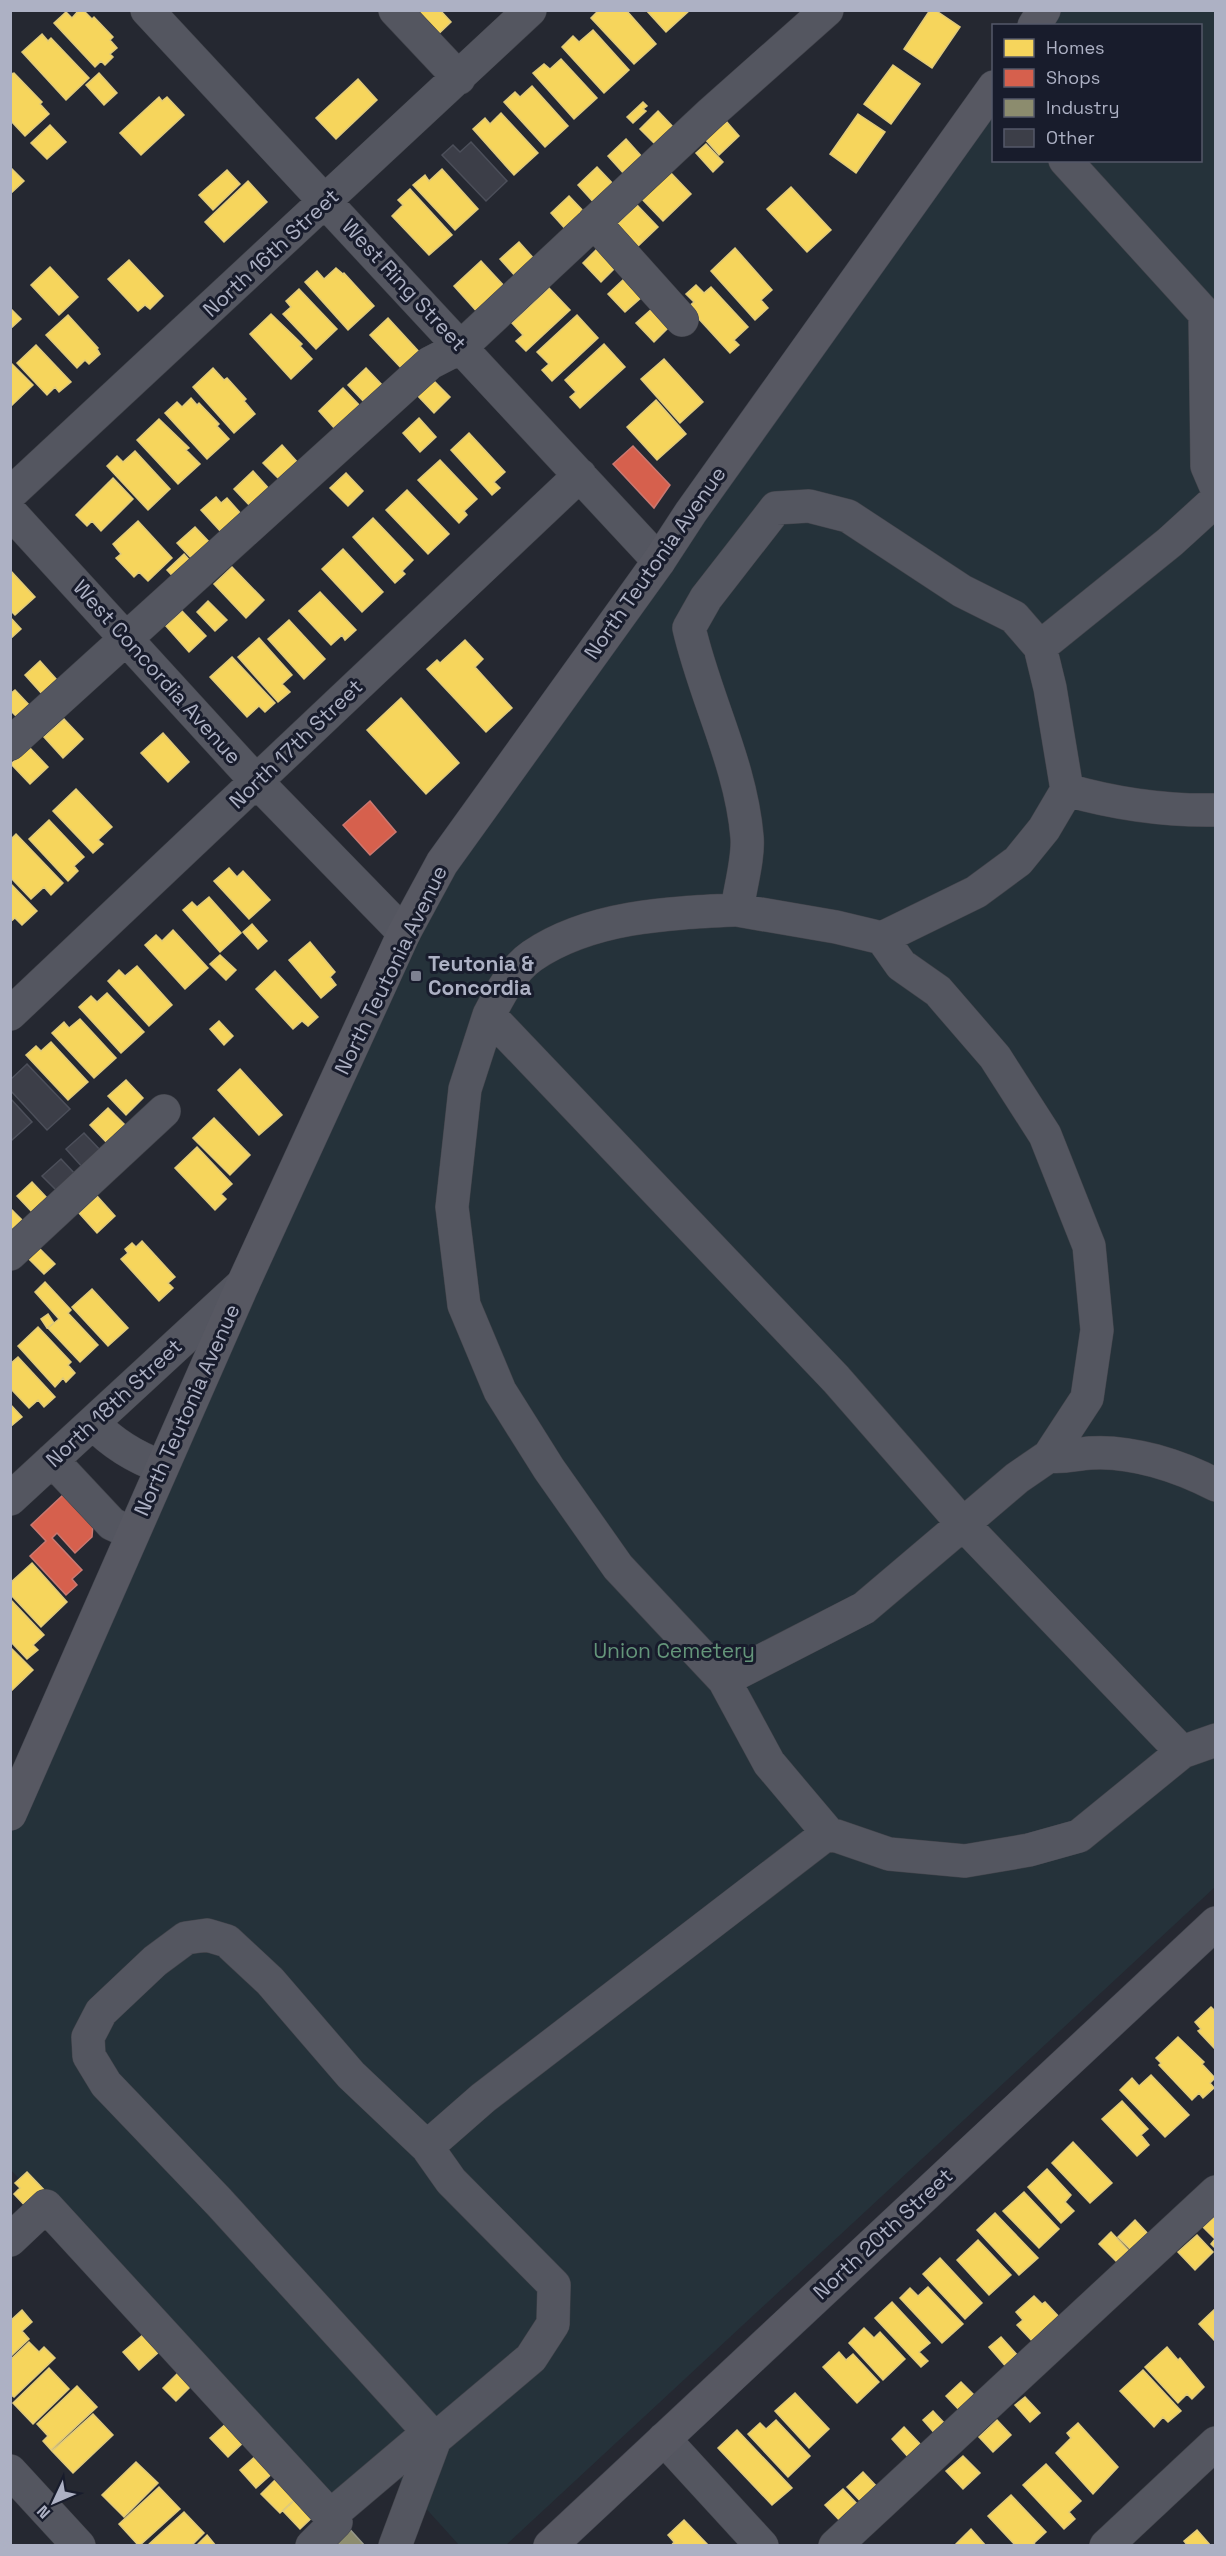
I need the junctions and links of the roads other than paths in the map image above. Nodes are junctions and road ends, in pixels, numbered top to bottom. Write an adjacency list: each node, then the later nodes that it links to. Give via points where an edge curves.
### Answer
1 (147, 10): 10 (street, West Ring Street)
2 (395, 10): 7 (street)
3 (530, 10): 7 (street, North 16th Street)
4 (827, 10): 11 (street)
5 (1044, 10): 6 (main road)
6 (1035, 24)
7 (459, 78): 10 (street, North 16th Street)
8 (992, 88): 20 (main road, North Teutonia Avenue)
9 (1067, 162): 12 (street)
10 (326, 202): 14 (street, West Ring Street); 17 (street, North 16th Street)
11 (594, 222): 13 (street); 14 (street)
12 (1210, 313): 16 (street, via 1207,466)
13 (682, 320)
14 (461, 347): 15 (street, West Ring Street); 21 (street, via 430,363)
15 (580, 475): 20 (street, West Ring Street); 24 (street, North 17th Street)
16 (1215, 487)
17 (10, 494)
18 (1215, 500): 22 (street, via 1137,570)
19 (10, 512): 21 (street, West Concordia Avenue)
20 (659, 561): 28 (main road, North Teutonia Avenue, via 442,862)
21 (126, 638): 23 (street); 24 (street, West Concordia Avenue)
22 (1040, 647): 25 (street); 27 (street, via 1014,617 962,591 848,516 809,506 776,508 706,598 689,628 740,794 748,839)
23 (10, 744)
24 (257, 782): 28 (street, West Concordia Avenue); 30 (street, North 17th Street)
25 (1066, 790): 26 (street, via 1110,802 1182,811); 29 (street, via 1044,829 1018,861 976,892)
26 (1215, 810)
27 (737, 910): 29 (street); 31 (street, via 681,912 613,923 570,937 531,956 507,981)
28 (404, 933): 34 (main road, North Teutonia Avenue)
29 (882, 938): 36 (street, via 901,965 938,991 995,1057 1045,1135 1089,1246 1096,1330 1087,1398)
30 (10, 1014)
31 (489, 1015): 42 (street, via 836,1379); 44 (street, via 465,1089 452,1207 464,1305 500,1391 549,1468 618,1567)
32 (164, 1110): 33 (street)
33 (10, 1254)
34 (243, 1284): 35 (street, North 18th Street); 38 (main road, North Teutonia Avenue)
35 (100, 1416): 37 (street, North 18th Street); 38 (street, via 111,1442 140,1460)
36 (1049, 1456): 39 (street, via 1091,1453); 42 (street)
37 (52, 1460): 41 (street, North 18th Street); 43 (street, via 112,1524)
38 (162, 1467): 43 (main road, North Teutonia Avenue)
39 (1200, 1467): 40 (street)
40 (1215, 1485)
41 (10, 1499)
42 (963, 1524): 44 (street, via 864,1608); 46 (street)
43 (132, 1533): 47 (main road, North Teutonia Avenue)
44 (724, 1680): 48 (street, via 769,1763)
45 (1215, 1740): 46 (street)
46 (1182, 1752): 48 (street, via 1079,1836 1029,1850 965,1862 889,1854)
47 (10, 1814)
48 (828, 1833): 50 (street, via 483,2098)
49 (1215, 1923): 54 (main road, North 20th Street)
50 (427, 2147): 53 (street, via 451,2181 554,2285 554,2324 531,2358); 53 (street, via 351,2075 270,1981 228,1941 207,1935 186,1938 155,1961 101,2012 88,2037 89,2056 106,2084)
51 (1215, 2192): 63 (street)
52 (10, 2240): 57 (street, via 46,2206)
53 (432, 2436): 57 (street); 60 (street)
54 (664, 2439): 61 (main road, North 20th Street); 62 (street)
55 (1215, 2443): 64 (street)
56 (10, 2471): 58 (street)
57 (330, 2516): 59 (street, via 336,2522)
58 (79, 2546)
59 (312, 2546)
60 (395, 2546)
61 (550, 2546)
62 (762, 2546)
63 (835, 2546)
64 (1106, 2546)

